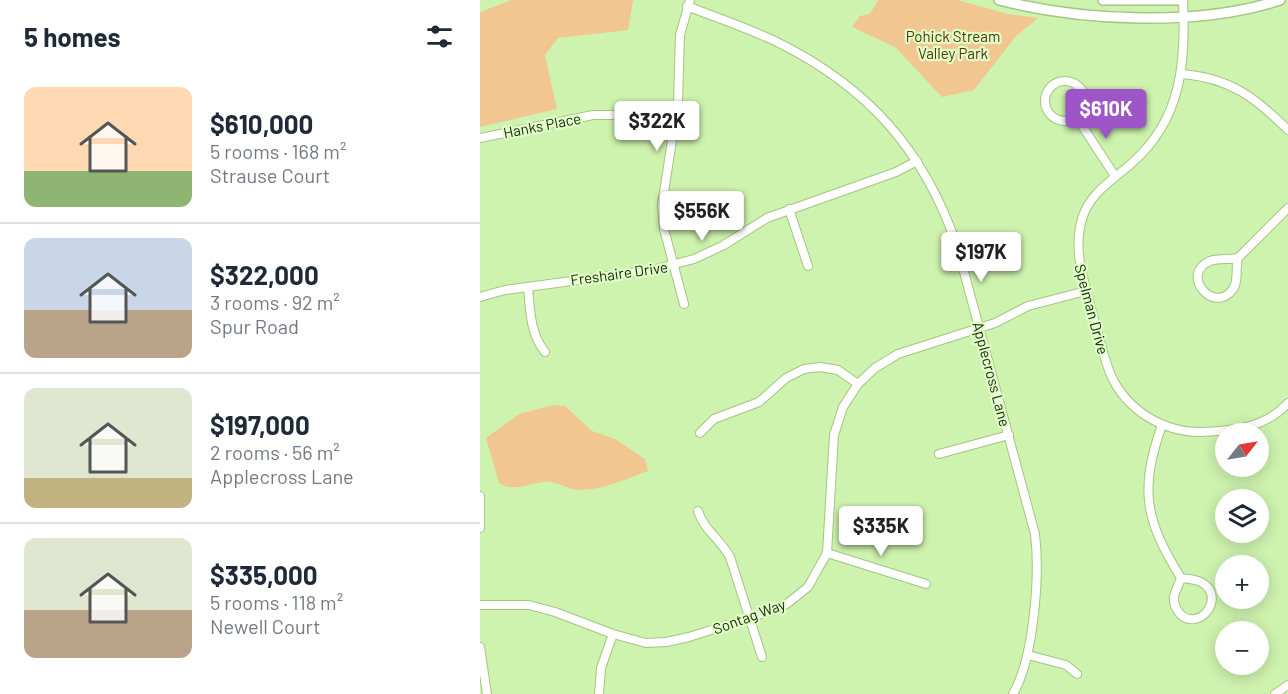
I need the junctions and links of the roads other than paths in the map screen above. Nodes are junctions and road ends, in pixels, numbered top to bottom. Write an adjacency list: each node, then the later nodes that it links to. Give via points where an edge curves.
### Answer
1 (999, 0): 6 (street, via 1085,15)
2 (1103, 0): 3 (street)
3 (1181, 0): 6 (street, Spelman Drive)
4 (1280, 0): 6 (street)
5 (689, 3): 9 (street, via 680,35); 12 (street, Applecross Lane, via 796,52 833,76 883,118)
6 (1184, 16): 7 (street, Spelman Drive)
7 (1182, 74): 10 (street, via 1238,88); 13 (street, Spelman Drive, via 1160,130 1139,156)
8 (1077, 118): 8 (street, via 1060,121 1047,110 1045,99 1059,81 1076,83 1084,92 1086,103); 13 (street)
9 (675, 123): 11 (street, Hanks Place, via 628,115 593,115); 17 (street, via 662,205)
10 (1288, 130)
11 (480, 138)
12 (917, 161): 15 (street, Freshaire Drive); 23 (street, Applecross Lane, via 948,221)
13 (1115, 176): 20 (street, Spelman Drive, via 1089,204 1079,230 1078,254)
14 (1288, 208): 16 (street)
15 (789, 209): 17 (street, Freshaire Drive, via 708,253); 18 (street)
16 (1238, 258): 16 (street, via 1236,284 1228,294 1217,298 1202,291 1198,283 1202,266 1214,260)
17 (674, 265): 19 (street, Freshaire Drive); 22 (street)
18 (808, 266)
19 (528, 287): 21 (street, Freshaire Drive); 24 (street, via 534,333)
20 (1086, 291): 23 (street, Sontag Way, via 1028,306); 27 (street, Spelman Drive, via 1116,384 1138,410)
21 (480, 297)
22 (684, 304)
23 (980, 328): 25 (street, Sontag Way, via 898,354); 29 (street, Applecross Lane)
24 (545, 352)
25 (858, 384): 28 (street, via 838,370 804,369 786,378 759,402 714,419); 34 (street, Sontag Way, via 843,407 834,435)
26 (1288, 403): 27 (street, Spelman Drive, via 1251,427 1201,432)
27 (1162, 425): 35 (street, via 1150,464 1149,507 1159,539)
28 (700, 433)
29 (1009, 435): 30 (street); 41 (street, Applecross Lane, via 1031,513 1037,552)
30 (939, 454)
31 (480, 496): 33 (street)
32 (698, 511): 38 (street, via 704,525 730,557)
33 (480, 528)
34 (827, 554): 36 (street); 38 (street, Sontag Way, via 814,579 799,595 777,609)
35 (1181, 578): 35 (street, via 1204,584 1210,591 1212,604 1200,618 1183,616 1175,605)
36 (926, 584)
37 (480, 605): 39 (street, Sontag Way, via 529,605)
38 (750, 618): 39 (street, Sontag Way, via 660,643); 42 (street)
39 (613, 634): 46 (street, via 601,668)
40 (480, 647): 45 (street)
41 (1028, 655): 43 (street, via 1066,665); 47 (street, Applecross Lane)
42 (762, 657)
43 (1077, 674)
44 (1288, 685): 48 (street)
45 (487, 694)
46 (599, 694)
47 (1013, 694)
48 (1275, 694)

